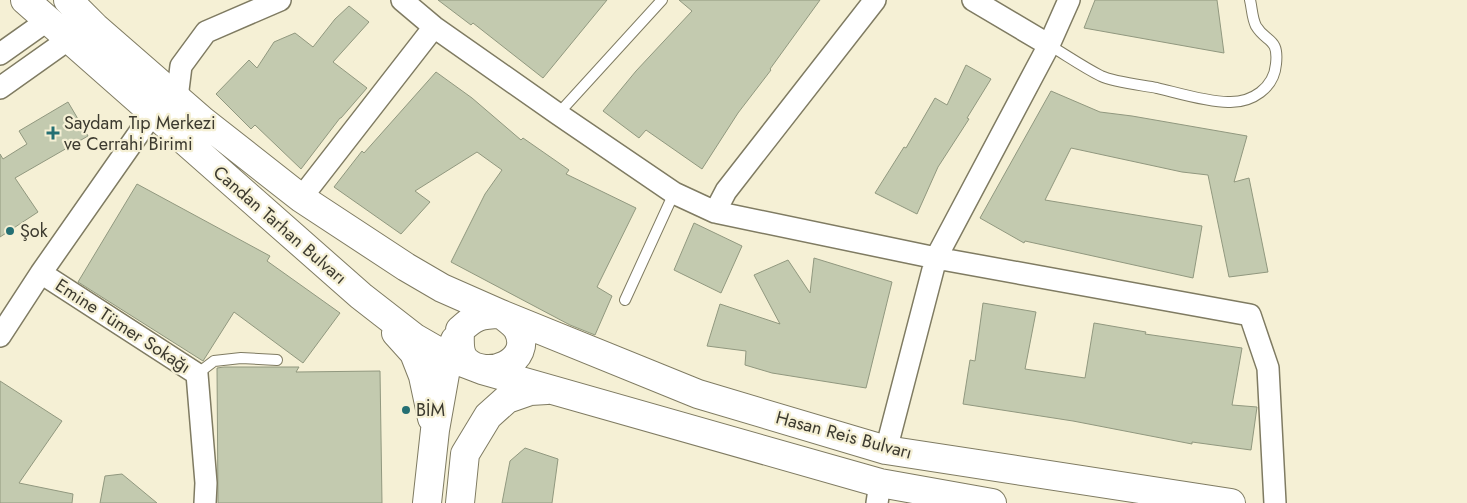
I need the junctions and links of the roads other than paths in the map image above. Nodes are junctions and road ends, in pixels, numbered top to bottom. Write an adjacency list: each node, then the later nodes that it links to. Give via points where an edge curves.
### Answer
1 (25, 0): 10 (main road, Candan Tarhan Bulvarı)
2 (68, 0): 16 (main road, Candan Tarhan Bulvarı, via 95,28)
3 (280, 0): 16 (street, via 206,32 181,66)
4 (402, 0): 11 (street)
5 (662, 0): 18 (lane)
6 (875, 0): 21 (street, via 726,191)
7 (973, 0): 13 (street)
8 (1069, 0): 13 (street)
9 (1250, 0): 13 (lane, via 1257,28 1272,41 1276,62 1269,84 1260,93 1238,102 1217,101 1102,77)
10 (48, 20): 12 (main road, Candan Tarhan Bulvarı); 14 (street)
11 (434, 28): 18 (street); 20 (street)
12 (69, 39): 15 (street); 17 (main road, Candan Tarhan Bulvarı)
13 (1048, 45): 22 (street)
14 (0, 54)
15 (0, 88)
16 (177, 98): 20 (main road, Candan Tarhan Bulvarı)
17 (153, 113): 23 (street); 24 (main road, Candan Tarhan Bulvarı)
18 (558, 114): 19 (street)
19 (674, 193): 21 (street); 25 (lane)
20 (301, 198): 26 (main road, Candan Tarhan Bulvarı, via 442,288)
21 (715, 212): 22 (street)
22 (936, 258): 35 (street); 43 (street, via 1250,316 1268,368)
23 (41, 273): 28 (street); 32 (street, Emine Tümer Sokağı)
24 (361, 296): 29 (main road, Candan Tarhan Bulvarı, via 415,338); 34 (main road, via 414,352)
25 (625, 300)
26 (501, 314): 27 (main road, via 473,318); 31 (main road, via 518,329 522,340); 35 (main road, Hasan Reis Bulvarı, via 698,394)
27 (460, 330): 29 (main road); 31 (main road, via 460,347 465,360)
28 (0, 336)
29 (448, 357): 31 (main road, Candan Tarhan Bulvarı); 34 (main road)
30 (278, 360): 32 (lane, via 241,358 214,361)
31 (502, 366): 33 (main road, Hasan Reis Bulvarı); 36 (main road)
32 (197, 374): 38 (street, Emine Tümer Sokağı, via 206,483)
33 (556, 390): 36 (main road, via 530,391 507,399 488,416); 37 (main road, Hasan Reis Bulvarı)
34 (436, 430): 39 (main road)
35 (886, 450): 42 (main road, Hasan Reis Bulvarı)
36 (465, 454): 40 (main road)
37 (878, 493): 41 (main road, Hasan Reis Bulvarı)
38 (204, 503)
39 (427, 503)
40 (460, 503)
41 (992, 503)
42 (1231, 503)
43 (1274, 503)

